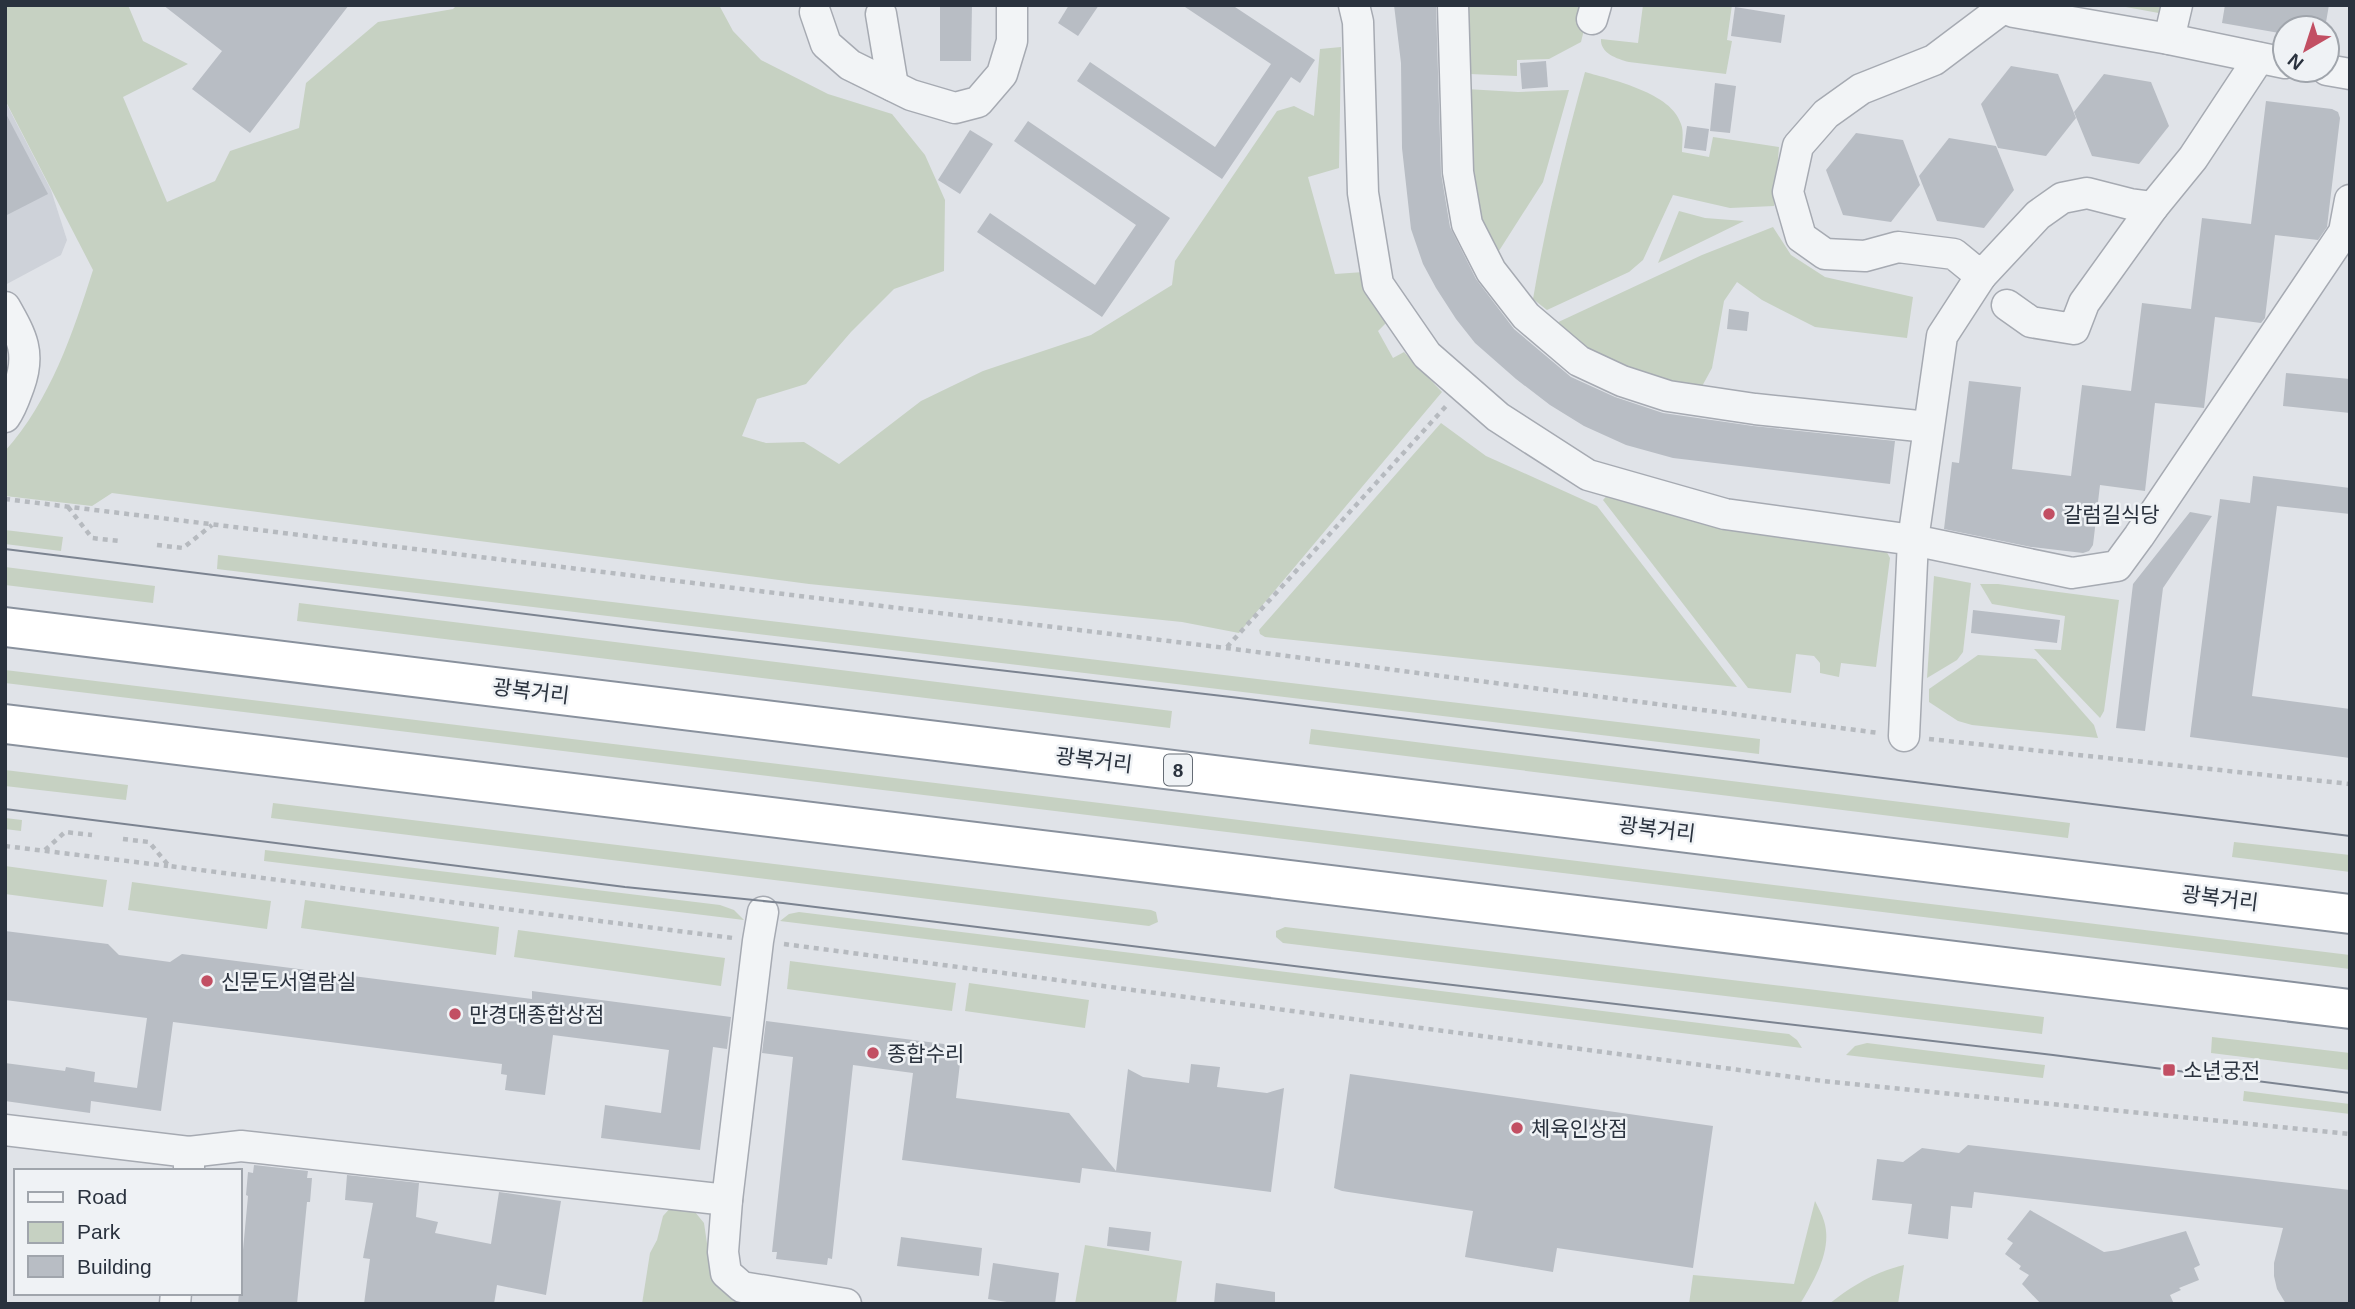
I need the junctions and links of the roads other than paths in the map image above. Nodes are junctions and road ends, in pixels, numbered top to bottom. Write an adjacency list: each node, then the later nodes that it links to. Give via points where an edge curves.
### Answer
1 (1012, 5): 11 (street, via 1012,41 1002,74 978,102 955,108)
2 (1354, 5): 19 (street, via 1363,193 1378,284 1427,355 1498,417 1588,475 1725,514)
3 (1453, 5): 18 (street, via 1458,172 1467,224 1491,271 1526,316 1579,361 1668,396)
4 (2178, 5): 8 (street)
5 (2000, 6): 8 (street); 14 (street, via 1934,60 1861,89 1826,114 1798,146 1788,192 1801,237 1825,254 1865,256 1898,247 1954,254)
6 (816, 12): 11 (street, via 826,44 850,65)
7 (881, 14): 11 (street)
8 (2169, 39): 9 (street)
9 (2271, 61)
10 (2271, 62): 13 (street)
11 (893, 86)
12 (2350, 200): 19 (street, via 2344,232 2116,566 2072,573)
13 (2153, 206): 14 (street, via 2087,193 2062,198 2038,215); 15 (street, via 2084,303 2074,329 2031,322)
14 (1981, 276): 18 (street, via 1942,336)
15 (2007, 305)
16 (5, 307): 17 (street, via 24,345 26,367)
17 (5, 417)
18 (1928, 427): 19 (street)
19 (1913, 540): 22 (street)
20 (5, 626): 23 (highway, 광복거리 / 8)
21 (5, 724): 25 (highway)
22 (1904, 736)
23 (2350, 914)
24 (760, 926): 28 (street)
25 (2350, 1009)
26 (5, 1130): 27 (street)
27 (189, 1162): 28 (street, via 241,1146)
28 (727, 1200): 29 (street, via 726,1273 742,1287)
29 (846, 1304)

